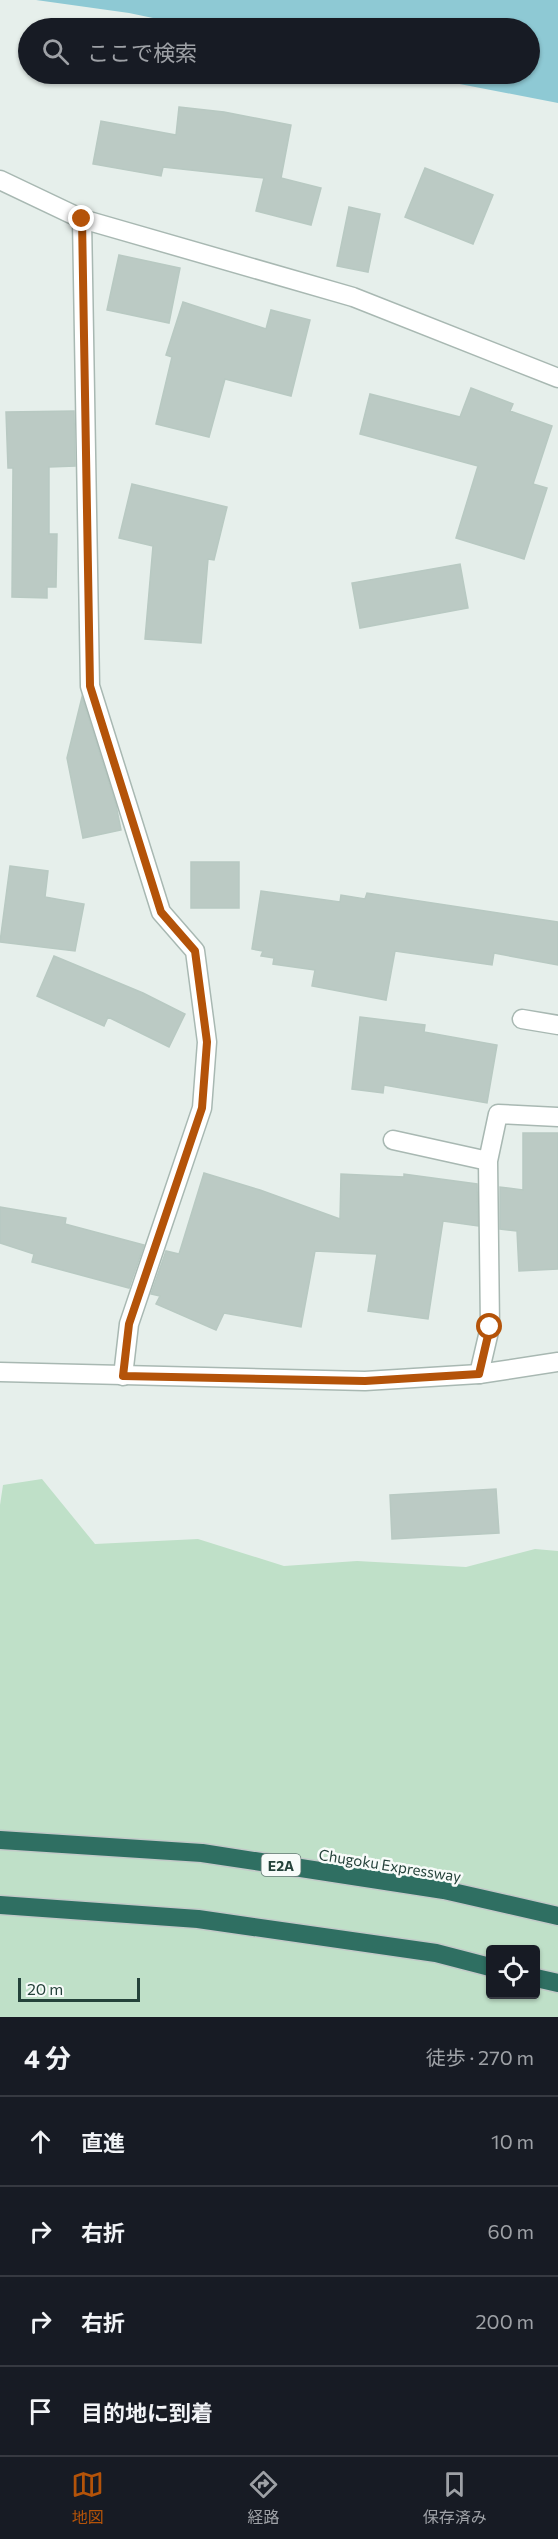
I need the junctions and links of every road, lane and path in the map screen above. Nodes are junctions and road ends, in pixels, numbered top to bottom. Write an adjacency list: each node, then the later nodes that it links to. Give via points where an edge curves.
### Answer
1 (0, 180): 2 (street)
2 (82, 219): 3 (street, via 353,297); 12 (street, via 90,686 161,912 195,951 207,1042 202,1108 129,1324)
3 (558, 378)
4 (522, 1018): 5 (street)
5 (558, 1025)
6 (558, 1117): 8 (street, via 498,1114)
7 (393, 1140): 8 (street)
8 (488, 1161): 11 (street, via 490,1327)
9 (558, 1362): 11 (street)
10 (0, 1371): 12 (street)
11 (479, 1374): 12 (street, via 365,1381)
12 (123, 1376)
13 (0, 1840): 15 (highway, Chugoku Expressway / E2A, via 202,1853 444,1890)
14 (0, 1905): 16 (highway, via 198,1919 436,1953)
15 (558, 1916)
16 (486, 1965)
17 (540, 1979): 18 (highway)
18 (558, 1983)

